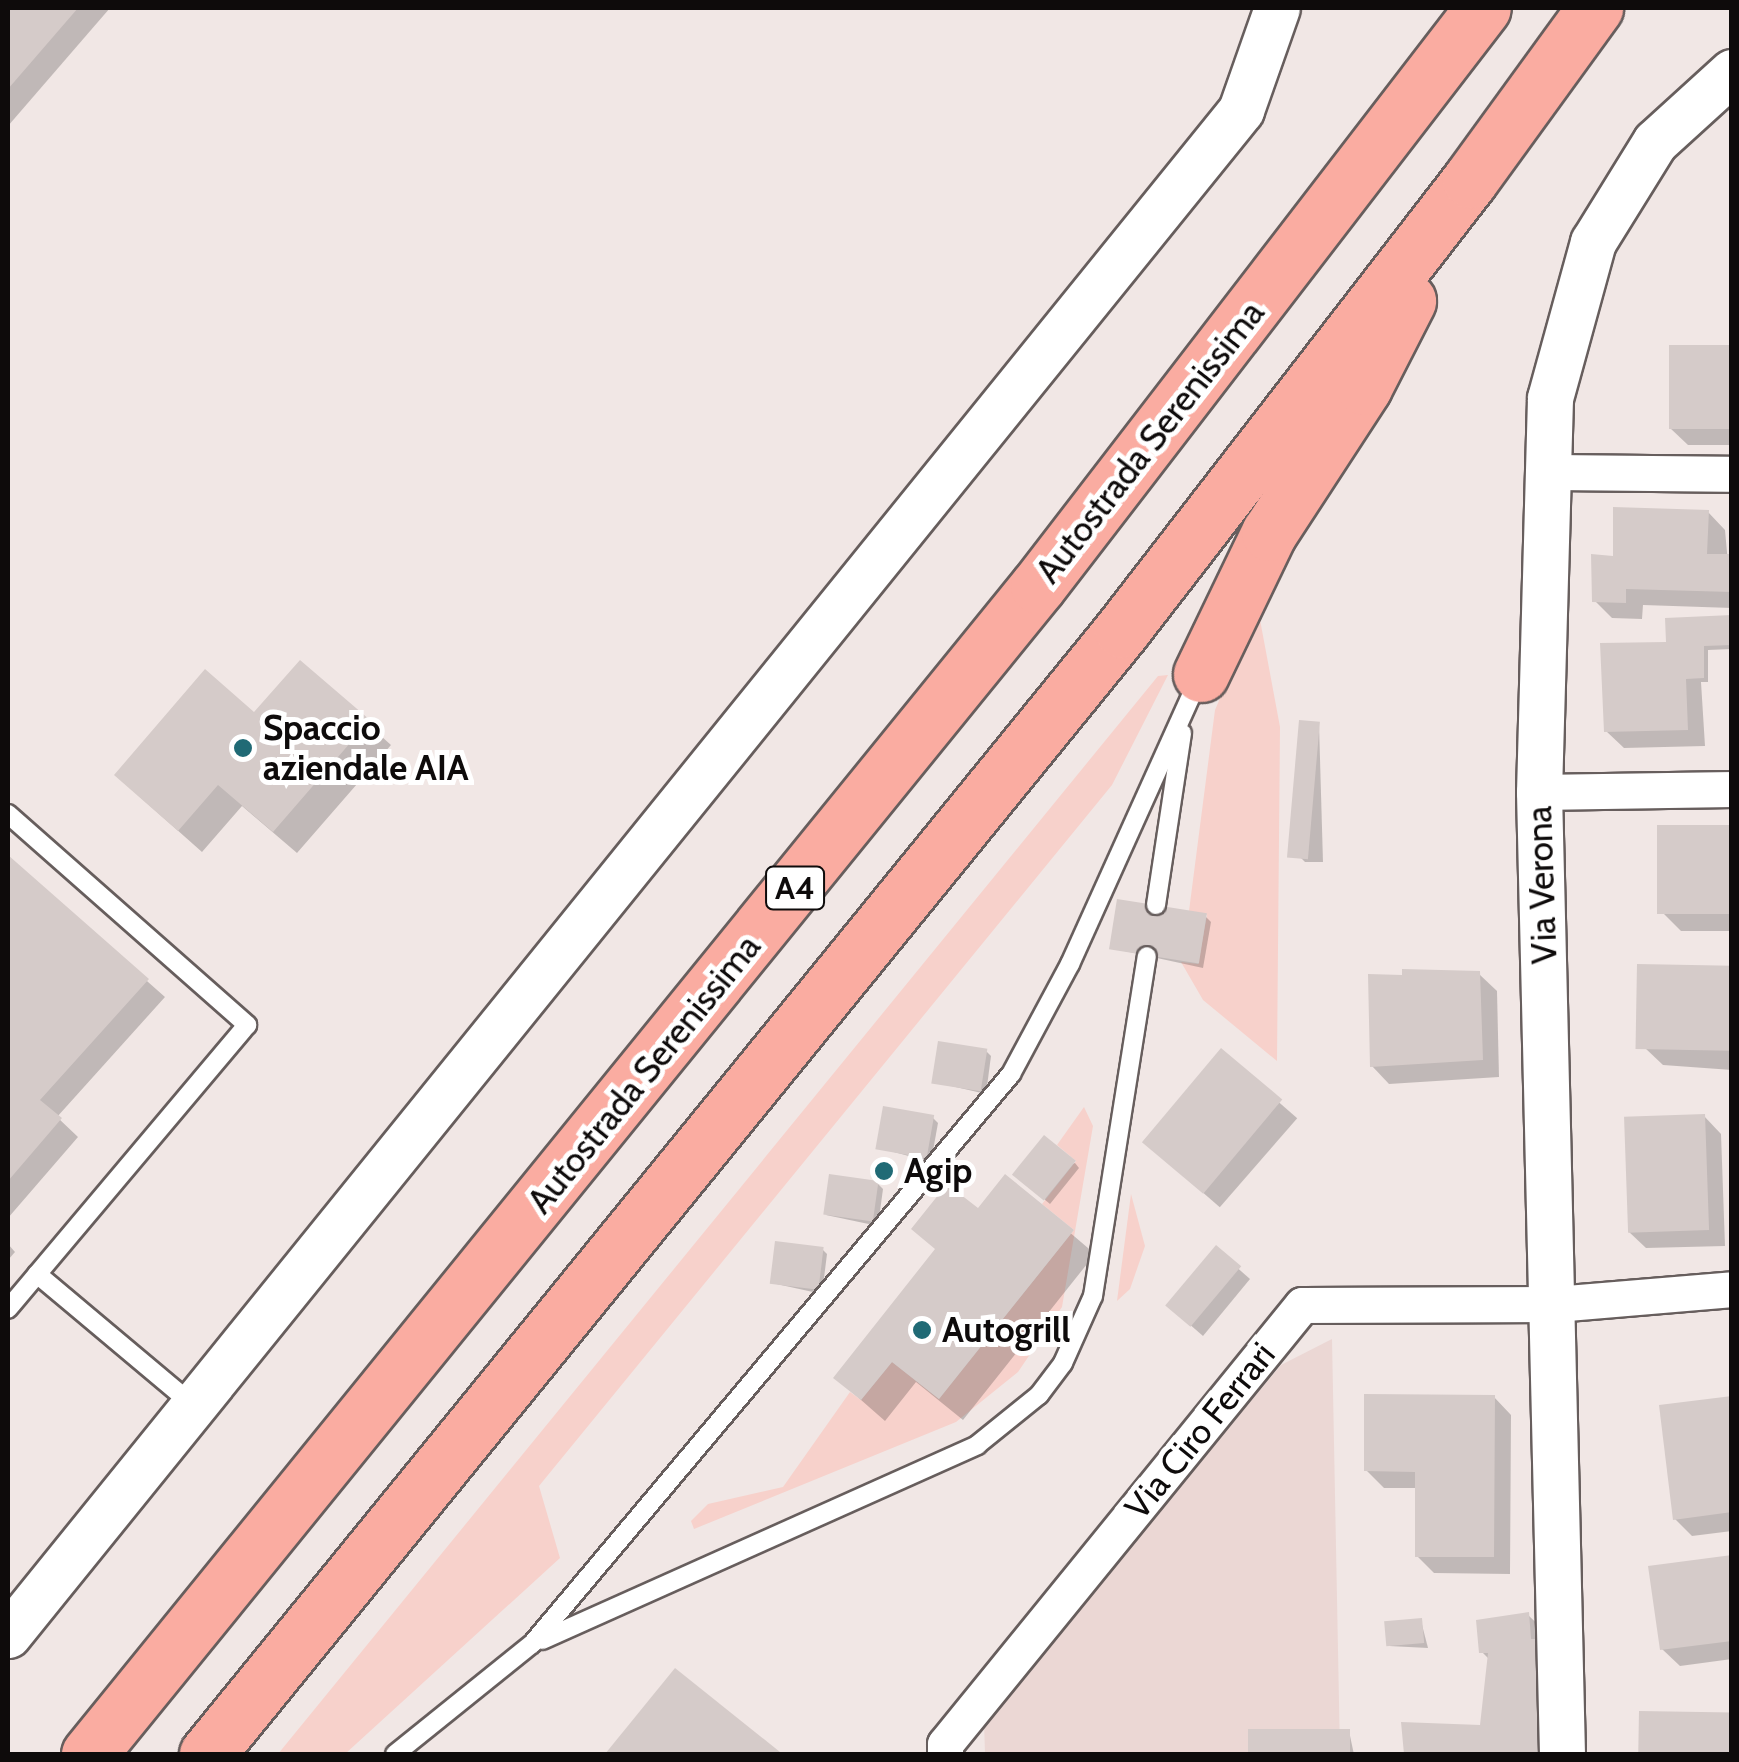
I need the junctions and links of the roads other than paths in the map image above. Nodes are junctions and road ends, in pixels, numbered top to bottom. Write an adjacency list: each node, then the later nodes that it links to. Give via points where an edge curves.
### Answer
1 (1278, 8): 18 (street, via 1241,110)
2 (1483, 8): 21 (highway, Autostrada Serenissima / A4, via 1038,586)
3 (1595, 8): 5 (highway, A4)
4 (1728, 78): 6 (street, Via Verona, via 1656,142 1593,242 1550,398)
5 (1470, 180): 8 (highway, via 1364,387 1269,534); 22 (highway, A4, via 1122,630)
6 (1547, 472): 7 (street); 10 (street, Via Verona)
7 (1732, 474)
8 (1193, 691): 12 (lane); 20 (lane, via 1070,964 1012,1074)
9 (1732, 789): 10 (street)
10 (1539, 792): 16 (street, Via Verona)
11 (8, 814): 14 (lane, via 247,1025)
12 (1156, 905)
13 (1147, 956): 20 (lane, via 1092,1296 1063,1363 1039,1395 977,1445)
14 (37, 1274): 17 (lane); 18 (lane)
15 (1732, 1289): 16 (street)
16 (1555, 1304): 24 (street, Via Ciro Ferrari, via 1302,1305 945,1744); 25 (street, Via Verona)
17 (8, 1308)
18 (194, 1405): 19 (street)
19 (8, 1635)
20 (532, 1644): 23 (lane)
21 (89, 1754)
22 (207, 1754)
23 (395, 1754)
24 (945, 1754)
25 (1562, 1754)

